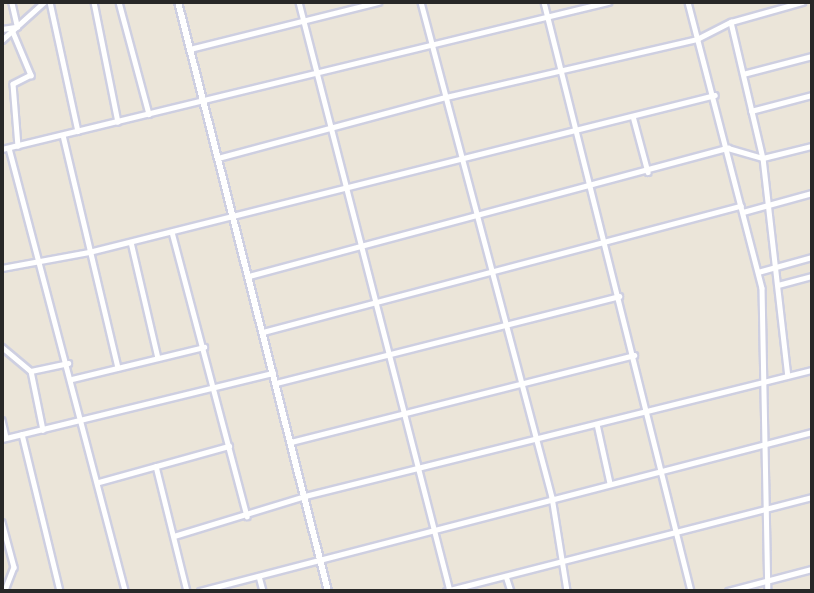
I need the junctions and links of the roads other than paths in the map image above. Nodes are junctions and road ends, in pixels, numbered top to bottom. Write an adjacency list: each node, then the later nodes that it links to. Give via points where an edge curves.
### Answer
1 (11, 2): 18 (street)
2 (44, 2): 18 (street)
3 (50, 2): 37 (street)
4 (94, 2): 34 (street)
5 (121, 2): 32 (street)
6 (178, 2): 22 (street)
7 (299, 2): 15 (street)
8 (378, 2): 15 (street)
9 (421, 2): 21 (street)
10 (544, 2): 14 (street)
11 (608, 2): 14 (street)
12 (688, 2): 19 (street)
13 (802, 2): 16 (street)
14 (548, 18): 21 (street); 24 (street)
15 (304, 21): 22 (street); 25 (street)
16 (731, 22): 19 (street); 26 (street)
17 (2, 29): 18 (street)
18 (15, 29): 20 (street); 39 (street, via 31,75 13,84)
19 (697, 38): 24 (street); 27 (street)
20 (2, 40)
21 (432, 46): 25 (street); 29 (street)
22 (190, 49): 30 (street)
23 (812, 56): 26 (street)
24 (561, 73): 29 (street); 36 (street)
25 (317, 74): 30 (street); 35 (street)
26 (743, 74): 31 (street)
27 (715, 95): 33 (street); 42 (street)
28 (812, 95): 31 (street)
29 (446, 97): 35 (street); 44 (street)
30 (204, 101): 32 (street); 45 (street)
31 (751, 111): 46 (street)
32 (149, 114): 34 (street)
33 (633, 116): 36 (street); 47 (street)
34 (118, 121): 37 (street)
35 (331, 128): 45 (street); 49 (street)
36 (576, 130): 44 (street); 48 (street)
37 (78, 131): 38 (street)
38 (63, 135): 39 (street); 59 (street)
39 (18, 146): 41 (street)
40 (812, 146): 46 (street)
41 (9, 148): 43 (street); 61 (street)
42 (728, 148): 46 (street); 47 (street); 52 (street)
43 (2, 149)
44 (462, 157): 49 (street); 54 (street)
45 (218, 158): 53 (street)
46 (763, 158): 51 (street)
47 (648, 172): 48 (street)
48 (591, 186): 54 (street); 57 (street)
49 (347, 188): 53 (street); 58 (street)
50 (812, 193): 51 (street)
51 (768, 205): 52 (street); 62 (street)
52 (742, 209): 57 (street); 65 (street)
53 (233, 216): 55 (street); 66 (street)
54 (478, 216): 58 (street); 64 (street)
55 (173, 232): 56 (street); 74 (street)
56 (131, 242): 59 (street); 77 (street)
57 (605, 242): 64 (street); 69 (street)
58 (362, 247): 66 (street); 70 (street)
59 (89, 252): 61 (street); 79 (street)
60 (812, 257): 62 (street)
61 (43, 263): 63 (street); 78 (street)
62 (776, 267): 65 (street); 68 (street)
63 (2, 268)
64 (492, 272): 70 (street); 71 (street)
65 (758, 272): 85 (street)
66 (248, 276): 72 (street)
67 (812, 276): 68 (street)
68 (778, 285): 83 (street)
69 (619, 296): 71 (street); 76 (street)
70 (376, 303): 72 (street); 75 (street)
71 (506, 324): 75 (street); 87 (street)
72 (263, 332): 82 (street)
73 (2, 347): 81 (street)
74 (204, 347): 77 (street); 88 (street)
75 (390, 355): 86 (street); 90 (street)
76 (634, 355): 87 (street); 89 (street)
77 (158, 358): 79 (street)
78 (68, 363): 81 (street); 84 (street)
79 (118, 368): 84 (street)
80 (812, 370): 83 (street)
81 (31, 371): 94 (street)
82 (274, 373): 86 (street); 88 (street)
83 (788, 376): 85 (street)
84 (72, 379): 92 (street)
85 (767, 382): 89 (street); 100 (street)
86 (276, 383): 99 (street)
87 (522, 383): 90 (street); 98 (street)
88 (215, 389): 92 (street); 101 (street)
89 (648, 411): 93 (street); 104 (street)
90 (405, 414): 99 (street); 103 (street)
91 (2, 420): 97 (street)
92 (83, 421): 94 (street); 105 (street)
93 (597, 424): 98 (street); 106 (street)
94 (43, 430): 96 (street)
95 (812, 432): 100 (street)
96 (22, 434): 97 (street); 123 (street)
97 (4, 438)
98 (537, 439): 103 (street); 108 (street)
99 (291, 442): 107 (street)
100 (767, 443): 104 (street); 110 (street)
101 (229, 446): 102 (street); 111 (street)
102 (156, 466): 105 (street); 115 (street)
103 (418, 469): 107 (street); 113 (street)
104 (662, 470): 106 (street); 114 (street)
105 (99, 482): 124 (street)
106 (610, 483): 108 (street)
107 (305, 496): 111 (street); 116 (street)
108 (552, 497): 113 (street); 117 (street)
109 (812, 497): 110 (street)
110 (769, 508): 114 (street); 121 (street)
111 (247, 516): 115 (street)
112 (2, 522): 122 (street, via 14,567)
113 (433, 528): 116 (street); 129 (street)
114 (679, 531): 117 (street); 132 (street)
115 (174, 536): 125 (street)
116 (318, 559): 119 (street); 128 (street)
117 (561, 564): 120 (street); 131 (street)
118 (812, 569): 121 (street)
119 (258, 576): 126 (street); 127 (street)
120 (506, 576): 129 (street); 130 (street)
121 (768, 581): 133 (street); 134 (street)
122 (5, 591)
123 (60, 591)
124 (125, 591)
125 (187, 591)
126 (200, 591)
127 (263, 591)
128 (328, 591)
129 (449, 591)
130 (511, 591)
131 (567, 591)
132 (691, 591)
133 (728, 591)
134 (768, 591)

